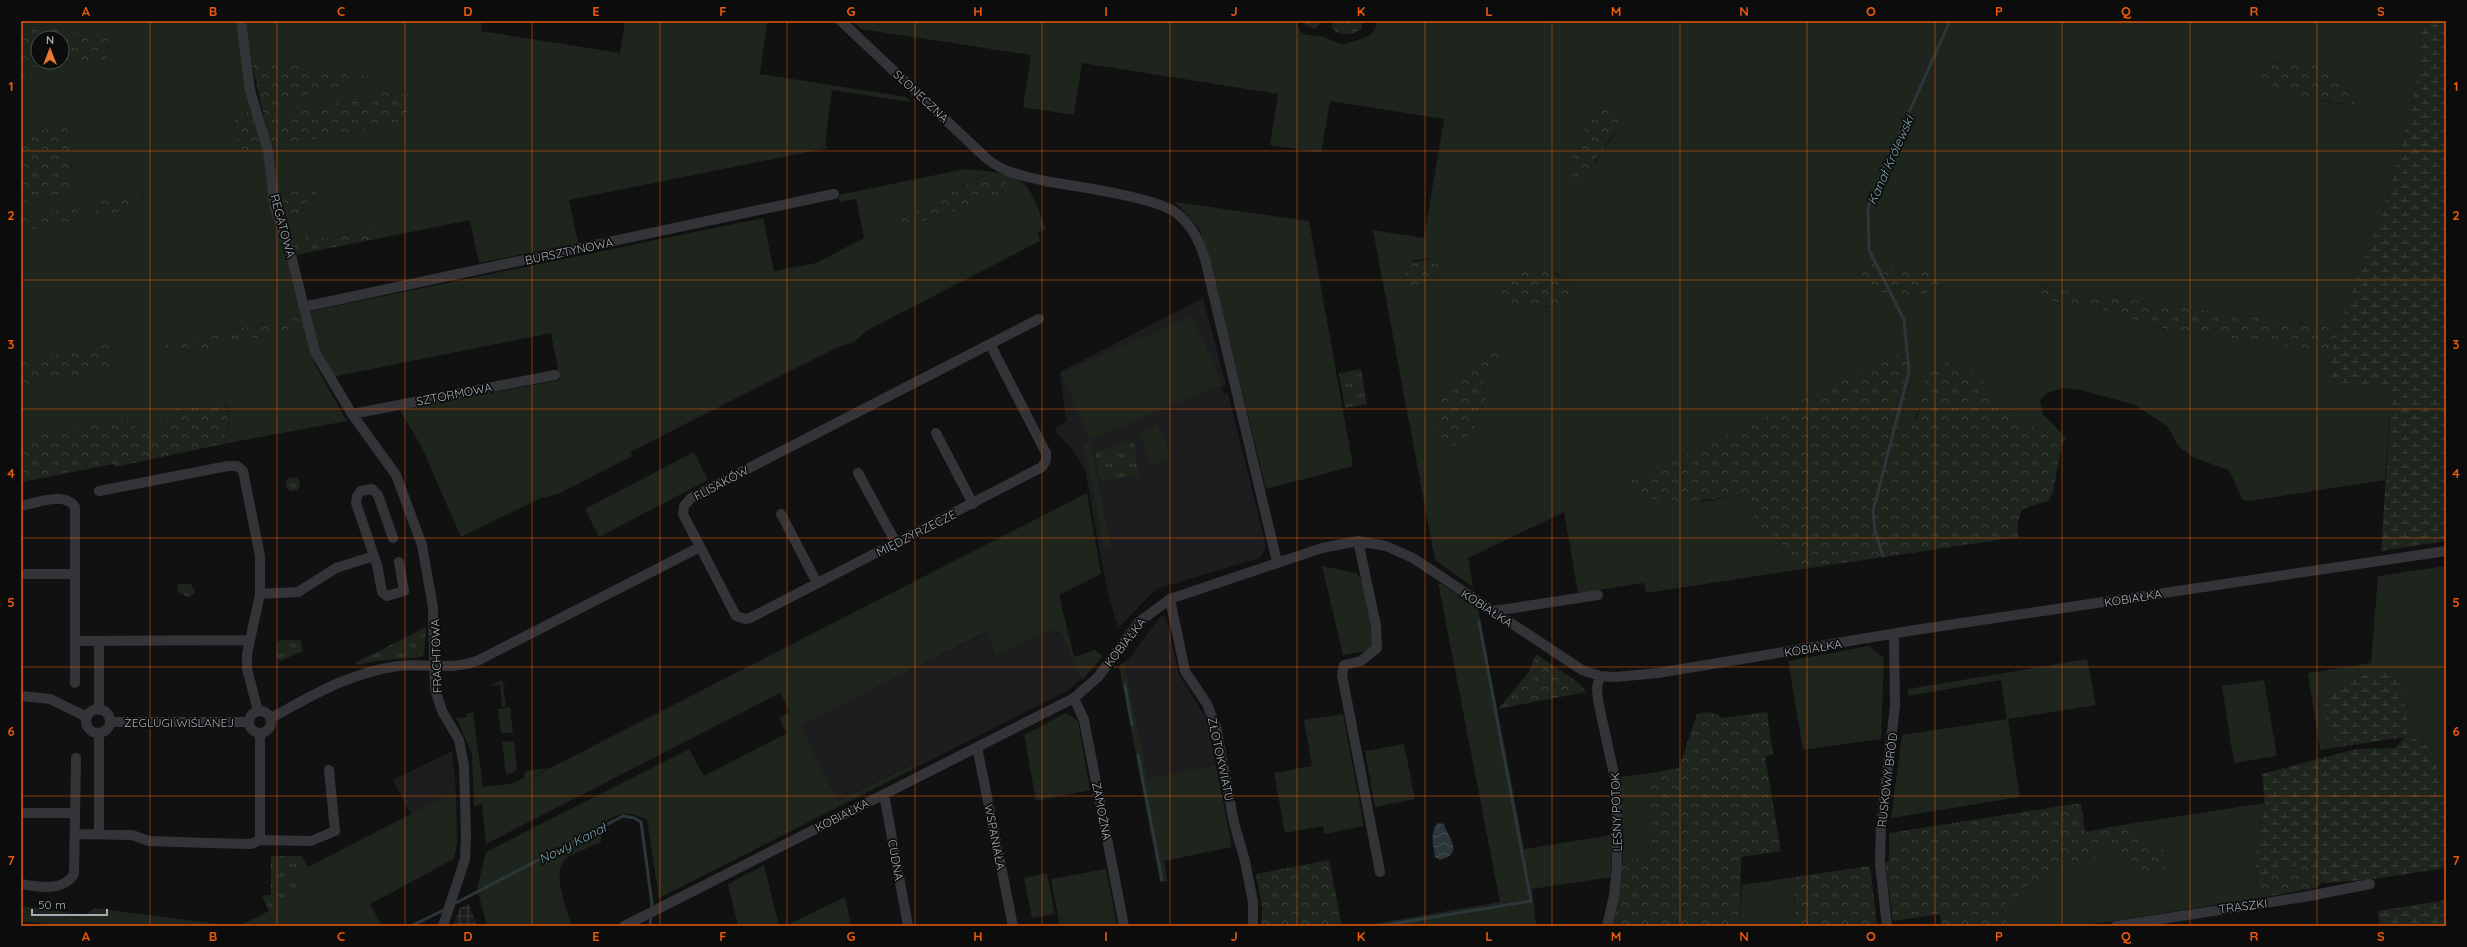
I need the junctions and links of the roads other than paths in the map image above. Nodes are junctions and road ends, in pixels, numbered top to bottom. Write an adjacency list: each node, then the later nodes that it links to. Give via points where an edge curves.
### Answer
1 (241, 21): 4 (street, REGATOWA, via 250,90 268,151 275,208 290,251)
2 (841, 21): 22 (street, SŁONECZNA, via 986,158 1001,169 1034,179 1154,203 1174,212 1191,228 1202,247)
3 (834, 194): 4 (street, BURSZTYNOWA)
4 (303, 307): 8 (street, REGATOWA, via 319,362)
5 (1040, 319): 6 (street, FLISAKÓW)
6 (990, 344): 12 (street, MIĘDZYRZECZE, via 1046,457 1040,469); 18 (street, FLISAKÓW, via 690,498 684,506 683,514)
7 (556, 375): 8 (street, SZTORMOWA)
8 (354, 417): 34 (street, FRACHTOWA, via 396,475 422,546 434,607)
9 (936, 433): 12 (street)
10 (858, 473): 17 (street)
11 (98, 492): 26 (street, via 223,466 237,466 245,475 260,556)
12 (973, 504): 17 (street, MIĘDZYRZECZE)
13 (21, 506): 24 (street, via 56,499 72,503 76,512)
14 (781, 514): 25 (street)
15 (393, 538): 20 (street, via 378,495 372,490 361,491 356,503)
16 (1358, 541): 22 (street, KOBIAŁKA, via 1337,544); 29 (street, KOBIAŁKA, via 1377,543 1400,552); 56 (street, via 1376,625 1377,648 1361,661 1344,665 1342,675)
17 (896, 544): 25 (street, MIĘDZYRZECZE)
18 (700, 547): 25 (street, MIĘDZYRZECZE, via 733,612 740,618 750,618); 34 (street, via 479,660 456,667)
19 (2446, 551): 30 (street, KOBIAŁKA)
20 (374, 556): 21 (street, via 382,592 387,596 404,591); 26 (street, via 336,568 298,592)
21 (399, 562)
22 (1277, 562): 28 (street, KOBIAŁKA)
23 (21, 574): 24 (street)
24 (75, 574): 32 (street)
25 (817, 583)
26 (260, 594): 31 (street)
27 (1598, 595): 29 (street)
28 (1170, 599): 38 (street, KOBIAŁKA, via 1139,622 1098,677); 64 (street, ZŁOTOKWIATU, via 1185,671 1208,704 1214,720 1234,823 1253,902)
29 (1494, 611): 35 (street, KOBIAŁKA, via 1571,664)
30 (1894, 634): 35 (street, KOBIAŁKA, via 1658,673 1626,677); 66 (street, RUSKOWY BRÓD, via 1895,713 1881,826 1880,864)
31 (250, 640): 33 (street); 40 (street, via 247,669)
32 (75, 641): 33 (street); 36 (street)
33 (99, 641): 39 (street)
34 (435, 667): 42 (street, via 399,666 356,675); 59 (street, FRACHTOWA, via 438,702 459,740 463,754 466,837 465,859)
35 (1600, 676): 65 (street, LEŚNY POTOK, via 1597,687 1598,700 1616,783 1617,866)
36 (75, 683)
37 (21, 696): 41 (street, via 50,699)
38 (1074, 698): 47 (street, KOBIAŁKA); 63 (street, ZAMOŻNA, via 1084,720)
39 (99, 710): 41 (street, via 94,710); 43 (street, ŻEGLUGI WIŚLANEJ, via 108,714)
40 (258, 711): 42 (street, via 266,712); 44 (street, ŻEGLUGI WIŚLANEJ, via 252,714)
41 (88, 717): 45 (street, via 88,726)
42 (271, 718): 46 (street, via 270,728)
43 (110, 722): 44 (street, ŻEGLUGI WIŚLANEJ); 45 (street, ŻEGLUGI WIŚLANEJ, via 108,728)
44 (249, 722): 46 (street, ŻEGLUGI WIŚLANEJ, via 253,730)
45 (98, 733): 54 (street)
46 (260, 733): 55 (street)
47 (977, 747): 50 (street, KOBIAŁKA); 62 (street, WSPANIAŁA)
48 (76, 758): 52 (street)
49 (329, 770): 55 (street, via 335,831 311,841)
50 (884, 794): 60 (street, KOBIAŁKA); 61 (street, CUDNA)
51 (21, 813): 52 (street)
52 (75, 813): 53 (street)
53 (75, 834): 54 (street); 57 (street, via 75,869 72,877 49,888)
54 (98, 834): 55 (street, via 132,835 149,841 251,844)
55 (260, 840)
56 (1380, 872)
57 (21, 884)
58 (2370, 884): 67 (street, TRASZKI, via 2304,897)
59 (444, 925)
60 (624, 926)
61 (908, 926)
62 (1013, 926)
63 (1124, 926)
64 (1253, 926)
65 (1607, 926)
66 (1887, 926)
67 (2116, 926)

